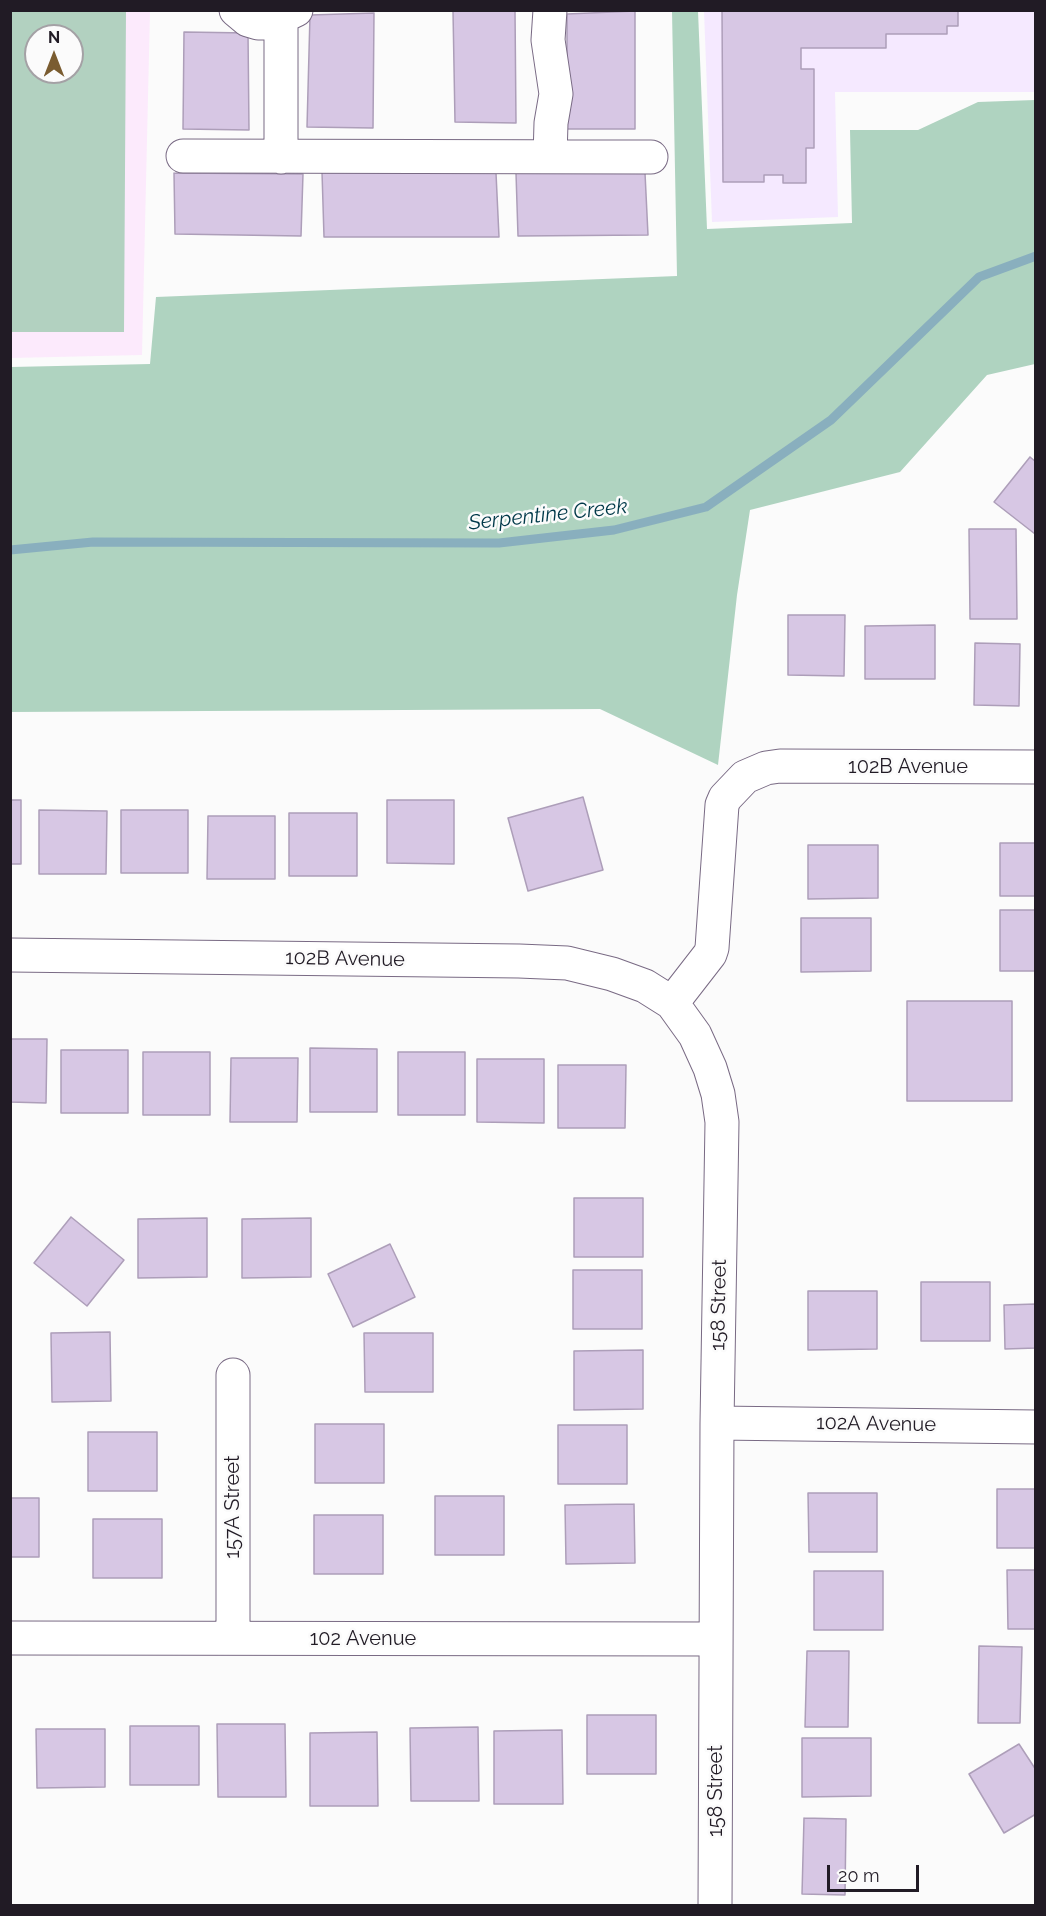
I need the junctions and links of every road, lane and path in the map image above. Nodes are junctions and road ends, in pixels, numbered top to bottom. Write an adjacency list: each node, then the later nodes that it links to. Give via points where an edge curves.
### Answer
1 (236, 10): 3 (street, via 248,21 258,23)
2 (550, 10): 6 (street, via 548,40 556,94 550,123)
3 (289, 15): 5 (street)
4 (183, 156): 5 (street)
5 (281, 157): 6 (street)
6 (550, 157): 7 (street)
7 (651, 157)
8 (1035, 767): 10 (street, 102B Avenue, via 780,766 745,777 722,805 712,948)
9 (10, 955): 10 (street, 102B Avenue, via 567,963 645,986)
10 (672, 1003): 12 (street, 158 Street, via 695,1035 710,1068 722,1122)
11 (233, 1375): 15 (street, 157A Street)
12 (717, 1423): 13 (street, 102A Avenue); 16 (street, 158 Street)
13 (1035, 1427)
14 (10, 1638): 15 (street, 102 Avenue)
15 (233, 1638): 16 (street, 102 Avenue)
16 (716, 1639): 17 (street, 158 Street)
17 (715, 1905)

